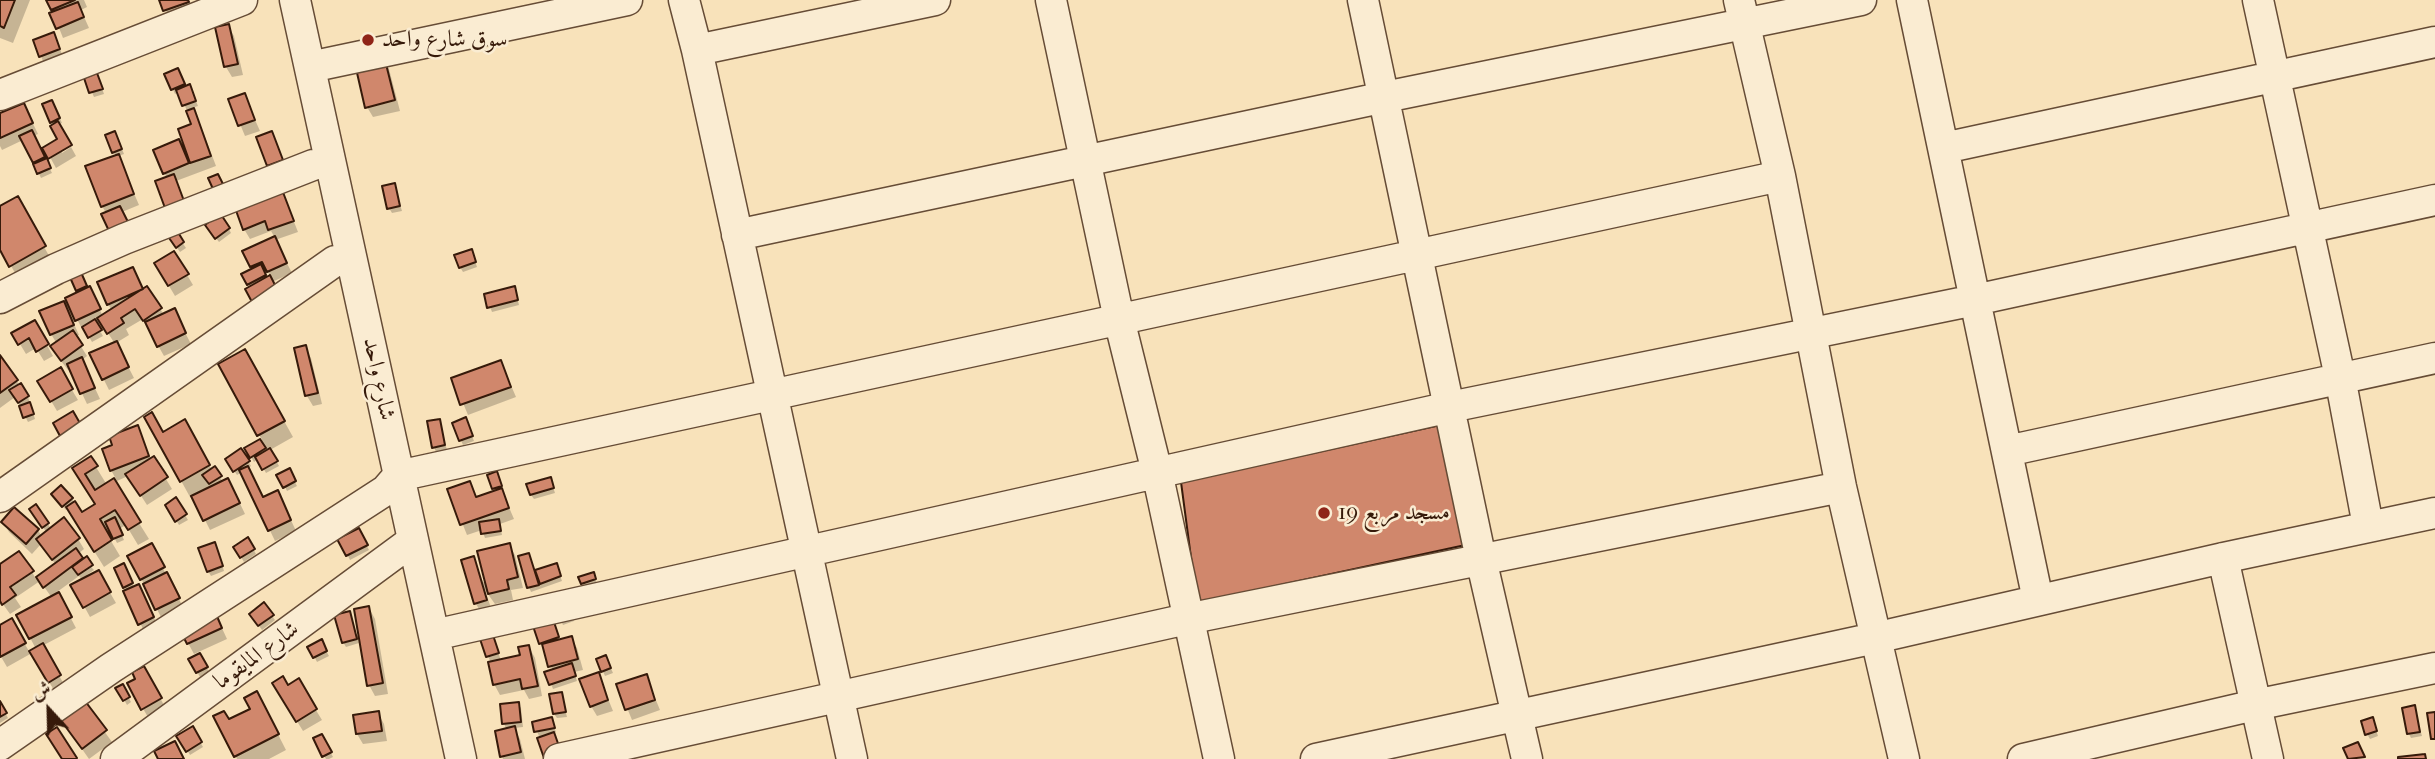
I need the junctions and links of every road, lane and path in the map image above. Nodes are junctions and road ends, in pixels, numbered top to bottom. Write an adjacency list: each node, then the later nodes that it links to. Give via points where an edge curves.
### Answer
1 (242, 0): 18 (street)
2 (276, 0): 22 (street, شارع واحد)
3 (295, 0): 16 (street, شارع واحد)
4 (627, 0): 16 (street)
5 (684, 0): 15 (street)
6 (935, 0): 12 (street)
7 (1051, 0): 21 (street)
8 (1363, 0): 19 (street)
9 (1861, 0): 13 (street)
10 (1912, 0): 20 (street)
11 (2258, 0): 17 (street)
12 (872, 6): 15 (street)
13 (1742, 11): 19 (street); 23 (street)
14 (2435, 42): 17 (street)
15 (698, 50): 26 (street)
16 (310, 66): 39 (street, شارع واحد)
17 (2275, 77): 20 (street); 25 (street)
18 (0, 95)
19 (1385, 97): 21 (street); 27 (street)
20 (1944, 148): 30 (street)
21 (1085, 161): 26 (street); 31 (street)
22 (313, 165): 28 (street, شارع واحد); 29 (street, via 124,239)
23 (1780, 176): 27 (street); 32 (street)
24 (2435, 200): 25 (street)
25 (2308, 226): 30 (street); 34 (street)
26 (737, 235): 35 (street)
27 (1416, 254): 31 (street); 36 (street)
28 (335, 261): 39 (street, شارع واحد); 41 (street)
29 (0, 298)
30 (1975, 300): 32 (street); 37 (street)
31 (1119, 318): 35 (street); 38 (street)
32 (1810, 332): 36 (street); 40 (street)
33 (2435, 358): 34 (street)
34 (2340, 377): 37 (street); 43 (street)
35 (772, 395): 39 (street); 45 (street)
36 (1450, 407): 38 (street); 47 (street)
37 (2007, 451): 48 (street)
38 (1157, 472): 45 (street); 49 (street)
39 (392, 483): 44 (street, شارع واحد); 56 (street)
40 (1841, 486): 47 (street); 51 (street)
41 (0, 497)
42 (2435, 513): 43 (street)
43 (2368, 526): 46 (street)
44 (405, 546): 50 (street, شارع واحد); 57 (street, شارع المايقوما); 58 (street, شارع واحد)
45 (805, 551): 50 (street); 53 (street)
46 (2223, 558): 48 (street); 54 (street)
47 (1481, 559): 49 (street); 55 (street)
48 (2038, 600): 51 (street)
49 (1187, 619): 53 (street); 62 (street)
50 (434, 635): 59 (street, شارع واحد)
51 (1875, 638): 55 (street); 65 (street)
52 (2435, 668): 54 (street)
53 (839, 698): 60 (street); 61 (street)
54 (2255, 705): 66 (street); 67 (street)
55 (1517, 714): 63 (street); 64 (street)
56 (0, 745)
57 (116, 759)
58 (441, 759)
59 (461, 759)
60 (559, 759)
61 (852, 759)
62 (1219, 759)
63 (1315, 759)
64 (1527, 759)
65 (1903, 759)
66 (2023, 759)
67 (2268, 759)

